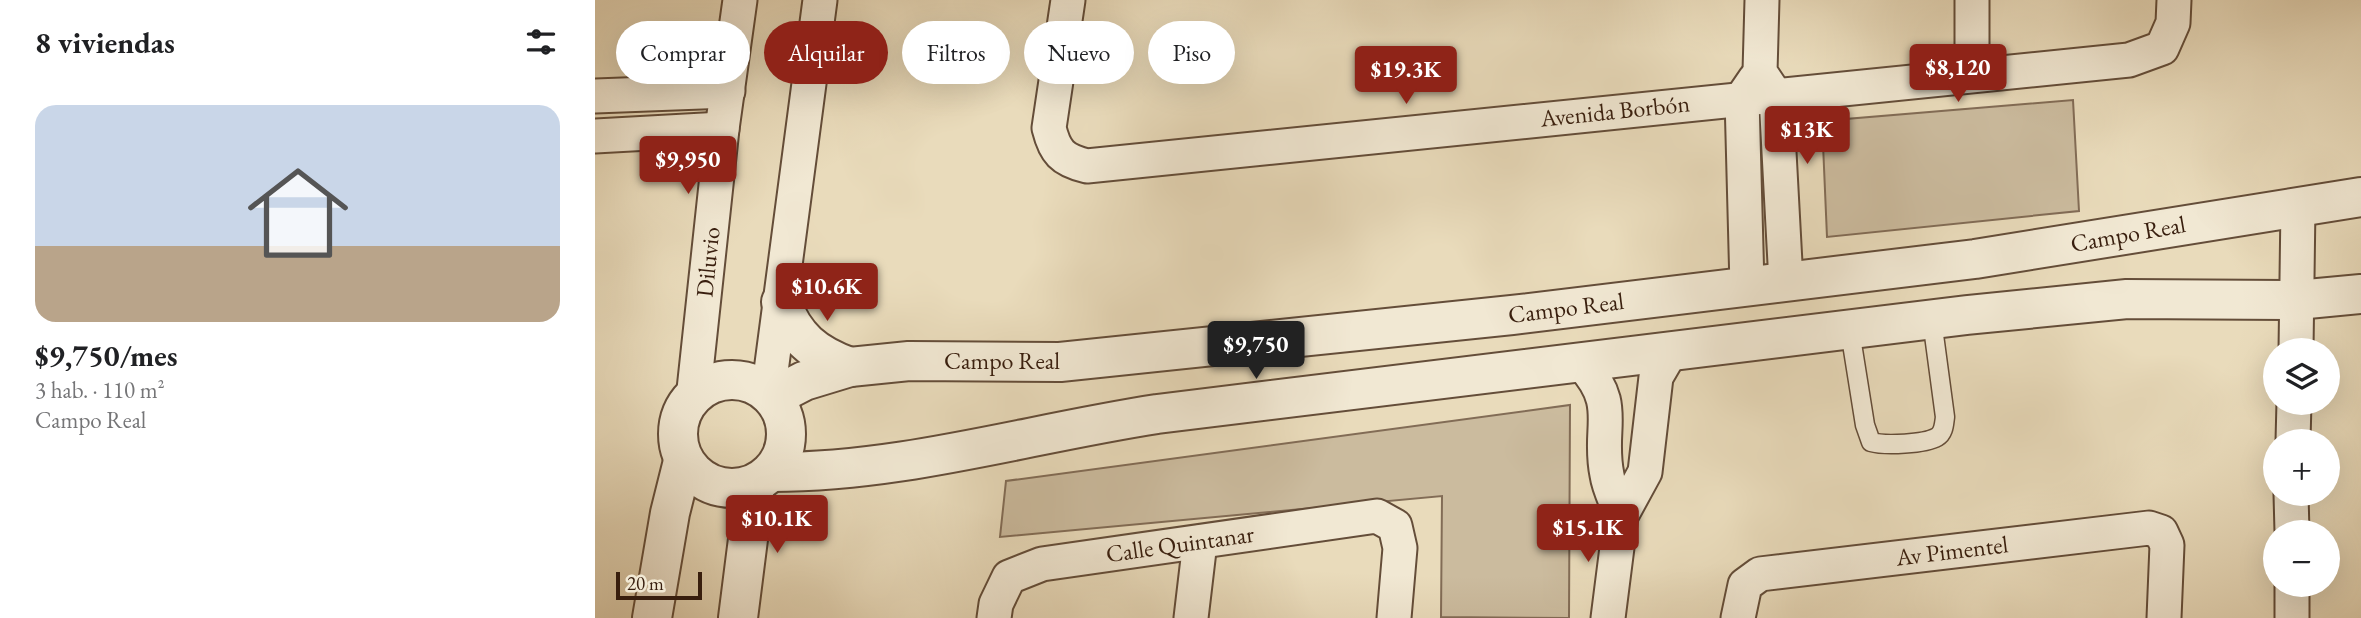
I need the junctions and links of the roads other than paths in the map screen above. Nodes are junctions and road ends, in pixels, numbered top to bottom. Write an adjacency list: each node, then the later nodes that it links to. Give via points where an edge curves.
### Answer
1 (740, 0): 9 (street, Diluvio)
2 (820, 0): 20 (street)
3 (1067, 0): 8 (street, Avenida Borbón, via 1049,128 1054,149 1066,161 1087,166)
4 (1762, 0): 8 (street)
5 (1972, 0): 7 (street)
6 (2173, 0): 7 (street, Avenida Borbón, via 2173,23 2162,48 2129,60)
7 (1972, 75): 8 (street, Avenida Borbón)
8 (1759, 88): 16 (street); 17 (street)
9 (728, 91): 10 (street); 11 (street, Diluvio)
10 (595, 96)
11 (722, 129): 12 (street); 30 (street, Diluvio)
12 (595, 136)
13 (2361, 197): 14 (street, Campo Real)
14 (2298, 205): 15 (street, Campo Real); 19 (street)
15 (1975, 259): 16 (street, Campo Real); 21 (street, via 1978,298)
16 (1786, 282): 17 (street, Campo Real)
17 (1747, 286): 24 (street, Campo Real)
18 (2361, 294): 19 (street)
19 (2297, 300): 21 (street, via 2127,299); 23 (street)
20 (781, 302): 27 (street, via 790,324 814,352); 28 (street)
21 (1950, 318): 22 (street); 22 (lane, via 1943,431 1936,438 1885,446 1871,442 1865,425)
22 (1850, 331): 25 (street)
23 (2296, 338)
24 (1284, 339): 27 (street, Campo Real, via 1060,362 909,361); 29 (street, via 1282,363 1289,383)
25 (1670, 353): 26 (street); 33 (street, via 1656,377 1645,472)
26 (1582, 364): 29 (street); 33 (street, via 1599,382 1605,403 1607,475)
27 (850, 367): 28 (street, Campo Real)
28 (771, 396): 30 (street, via 754,384 730,379 707,384); 32 (street, via 785,422 785,448)
29 (1302, 397): 32 (street, via 1069,428 923,461)
30 (693, 399): 31 (street, via 676,429)
31 (683, 461): 32 (street, via 702,481 728,489); 36 (street)
32 (763, 478): 37 (street)
33 (1621, 516): 41 (street)
34 (1200, 542): 38 (street, Calle Quintanar, via 1042,564 1009,577); 39 (street); 40 (street, Calle Quintanar, via 1377,516 1395,526 1400,548)
35 (2292, 597): 44 (street)
36 (652, 618)
37 (738, 618)
38 (994, 618)
39 (1191, 618)
40 (1394, 618)
41 (1608, 618)
42 (1738, 618): 43 (street, Av Pimentel, via 1745,585 1760,574 2149,528 2161,532 2167,545)
43 (2164, 618)
44 (2292, 618)

